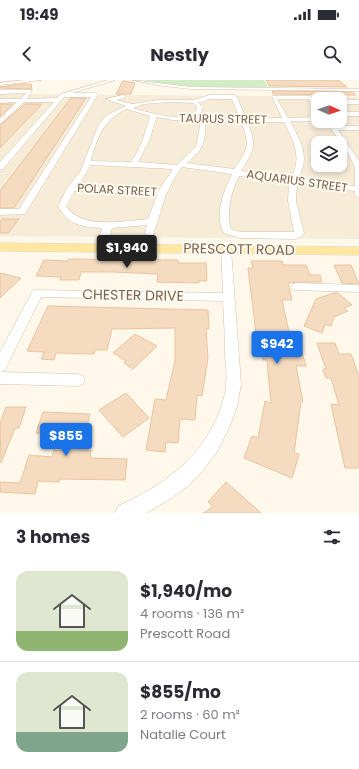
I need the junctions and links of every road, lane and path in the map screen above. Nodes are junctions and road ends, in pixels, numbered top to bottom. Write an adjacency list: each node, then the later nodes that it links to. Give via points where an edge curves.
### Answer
1 (39, 80): 4 (street)
2 (113, 80): 9 (street)
3 (134, 80): 5 (street)
4 (0, 84)
5 (154, 84): 6 (street); 7 (street, via 208,88)
6 (146, 88)
7 (359, 90)
8 (0, 92): 12 (street, via 29,91)
9 (63, 95): 13 (street); 43 (street, via 95,95 22,212)
10 (122, 97): 11 (street)
11 (109, 99): 16 (street); 20 (street, TAURUS STREET)
12 (23, 100): 13 (street); 15 (street); 29 (street)
13 (57, 100): 36 (street)
14 (311, 100): 26 (street, via 274,97)
15 (0, 101)
16 (103, 102)
17 (194, 102): 20 (street, via 156,101); 24 (street, via 199,105 199,112); 28 (street, via 210,97 234,97)
18 (347, 102): 19 (street)
19 (359, 102)
20 (131, 107): 23 (street, TAURUS STREET); 33 (street, via 114,113 103,123)
21 (347, 114): 22 (street)
22 (359, 114)
23 (153, 116): 24 (street, TAURUS STREET); 34 (street, via 147,139)
24 (192, 118): 25 (street, TAURUS STREET)
25 (205, 119): 28 (street, TAURUS STREET); 35 (street, via 202,121 199,148)
26 (285, 119): 27 (street, TAURUS STREET); 28 (street, TAURUS STREET); 39 (street, via 299,145 301,156)
27 (311, 119)
28 (244, 120): 38 (street, via 250,149 246,160)
29 (0, 122)
30 (335, 128): 37 (street, via 350,146)
31 (347, 128): 32 (street)
32 (359, 128)
33 (87, 163): 34 (street, AQUARIUS STREET); 40 (street)
34 (133, 164): 35 (street, AQUARIUS STREET)
35 (180, 166): 38 (street, AQUARIUS STREET); 42 (street)
36 (0, 167)
37 (359, 167): 41 (street)
38 (236, 172): 39 (street, AQUARIUS STREET); 39 (street, via 227,196 225,214 227,231 240,235 298,235 292,201)
39 (293, 182): 41 (street, AQUARIUS STREET)
40 (71, 188): 42 (street, POLAR STREET); 45 (street, via 62,206 65,214 74,220 89,224)
41 (359, 192)
42 (162, 193): 44 (street)
43 (0, 212)
44 (151, 222): 45 (street); 46 (street)
45 (108, 225): 48 (street)
46 (150, 233)
47 (0, 247): 48 (main road, PRESCOTT ROAD)
48 (101, 248): 49 (main road, PRESCOTT ROAD)
49 (226, 249): 50 (main road, PRESCOTT ROAD); 53 (street)
50 (359, 250)
51 (297, 287): 52 (street)
52 (358, 290)
53 (229, 297): 54 (street, CHESTER DRIVE, via 36,292); 57 (street, via 234,384 226,421 201,462 182,480 161,496)
54 (0, 366)
55 (0, 378): 56 (street)
56 (78, 380)
57 (125, 513)

